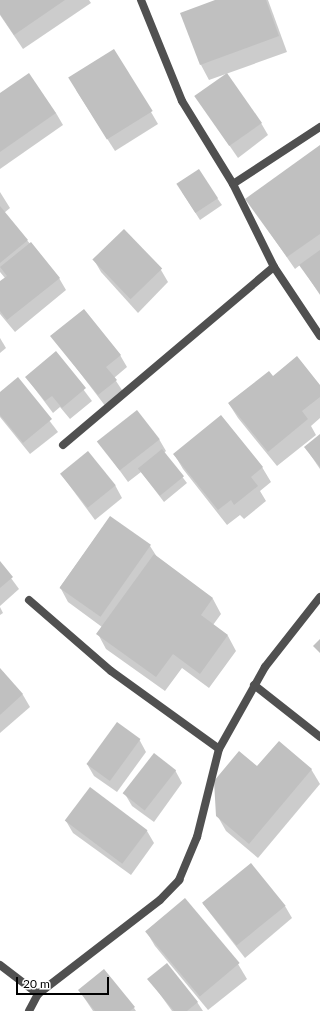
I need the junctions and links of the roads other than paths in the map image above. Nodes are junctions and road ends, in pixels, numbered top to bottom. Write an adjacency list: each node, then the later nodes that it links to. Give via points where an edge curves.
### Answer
1 (140, 0): 3 (street, via 182,101)
2 (320, 127): 3 (street)
3 (233, 184): 4 (street)
4 (274, 267): 5 (street); 6 (street)
5 (320, 336)
6 (63, 445)
7 (320, 597): 9 (street)
8 (29, 600): 11 (street, via 111,671)
9 (254, 685): 10 (street); 11 (street)
10 (320, 738)
11 (219, 749): 13 (street, via 197,837 179,880 160,900)
12 (0, 965): 13 (street)
13 (38, 994): 14 (street)
14 (29, 1011)

